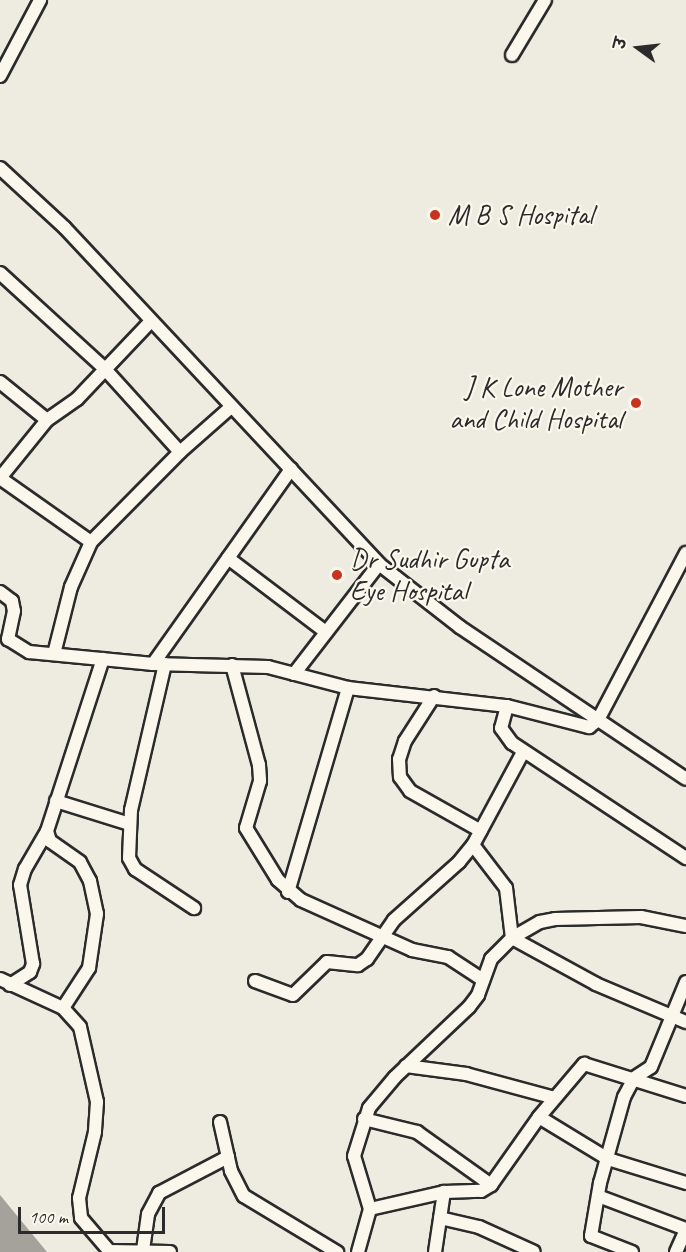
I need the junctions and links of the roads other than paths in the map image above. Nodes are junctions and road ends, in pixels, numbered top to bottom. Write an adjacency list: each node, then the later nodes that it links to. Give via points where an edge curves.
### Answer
1 (40, 0): 4 (street)
2 (545, 0): 3 (street)
3 (512, 55)
4 (0, 76)
5 (0, 168): 7 (street, via 65,228)
6 (0, 273): 8 (street)
7 (150, 322): 8 (street); 10 (street)
8 (104, 368): 11 (street, via 63,411); 12 (street)
9 (0, 382): 11 (street)
10 (231, 407): 12 (street); 13 (street)
11 (47, 420): 14 (street)
12 (180, 452): 15 (street)
13 (291, 469): 17 (street); 18 (street)
14 (0, 478): 15 (street)
15 (91, 543): 21 (street, via 72,587)
16 (686, 553): 29 (street)
17 (228, 558): 20 (street); 23 (street)
18 (379, 564): 20 (street); 29 (street, via 460,627)
19 (0, 592): 21 (street, via 12,601 14,611 8,639 29,652)
20 (326, 632): 25 (street)
21 (54, 654): 22 (street)
22 (103, 659): 23 (street); 32 (street)
23 (159, 664): 24 (street); 33 (street)
24 (232, 665): 25 (street, via 268,667); 38 (street, via 259,765 260,781 246,828 249,838)
25 (294, 675): 26 (street)
26 (348, 688): 27 (street); 38 (street)
27 (434, 696): 28 (street); 35 (street, via 405,741 399,759 400,777 416,795)
28 (507, 706): 29 (street, via 576,726 589,727); 30 (street, via 501,728)
29 (598, 720): 31 (street)
30 (523, 752): 35 (street); 37 (street)
31 (686, 779)
32 (56, 801): 33 (street); 34 (street)
33 (130, 824): 39 (street, via 129,858 135,869)
34 (47, 831): 45 (street, via 25,868 20,885 33,964 30,972); 47 (street, via 50,841 80,862 90,881 97,914 89,968)
35 (482, 831): 36 (street)
36 (473, 845): 41 (street); 42 (street, via 506,888)
37 (686, 858)
38 (288, 891): 41 (street)
39 (194, 908)
40 (686, 926): 42 (street, via 641,917 555,919 540,922)
41 (381, 935): 43 (street, via 412,950 448,957); 44 (street, via 368,959 357,965 327,962 293,995)
42 (512, 938): 43 (street, via 491,959); 48 (street)
43 (483, 980): 50 (street, via 469,1007)
44 (255, 981)
45 (5, 982): 47 (street)
46 (686, 982): 48 (street)
47 (63, 1008): 68 (street, via 80,1027 97,1102 95,1132 79,1198 81,1218)
48 (671, 1018): 49 (street); 51 (street, via 651,1067)
49 (686, 1022)
50 (406, 1066): 53 (street, via 466,1074); 55 (street)
51 (634, 1078): 52 (street); 53 (street, via 584,1064); 58 (street, via 624,1097)
52 (686, 1096)
53 (555, 1098): 54 (street)
54 (539, 1117): 58 (street); 60 (street)
55 (364, 1119): 60 (street, via 417,1132); 63 (street, via 354,1156)
56 (220, 1122): 57 (street)
57 (228, 1157): 67 (street, via 159,1193 148,1214); 70 (street, via 244,1196)
58 (608, 1159): 59 (street); 62 (street)
59 (686, 1183)
60 (491, 1185): 61 (street, via 472,1194)
61 (444, 1192): 63 (street); 64 (street)
62 (598, 1196): 65 (street); 74 (street, via 591,1236)
63 (370, 1209): 66 (street)
64 (440, 1218): 72 (street); 73 (street, via 479,1227)
65 (686, 1230): 75 (street)
66 (361, 1246): 71 (street)
67 (143, 1250): 68 (street); 69 (street)
68 (110, 1251)
69 (170, 1252)
70 (337, 1252)
71 (350, 1252)
72 (435, 1252)
73 (534, 1252)
74 (632, 1252)
75 (676, 1252)

